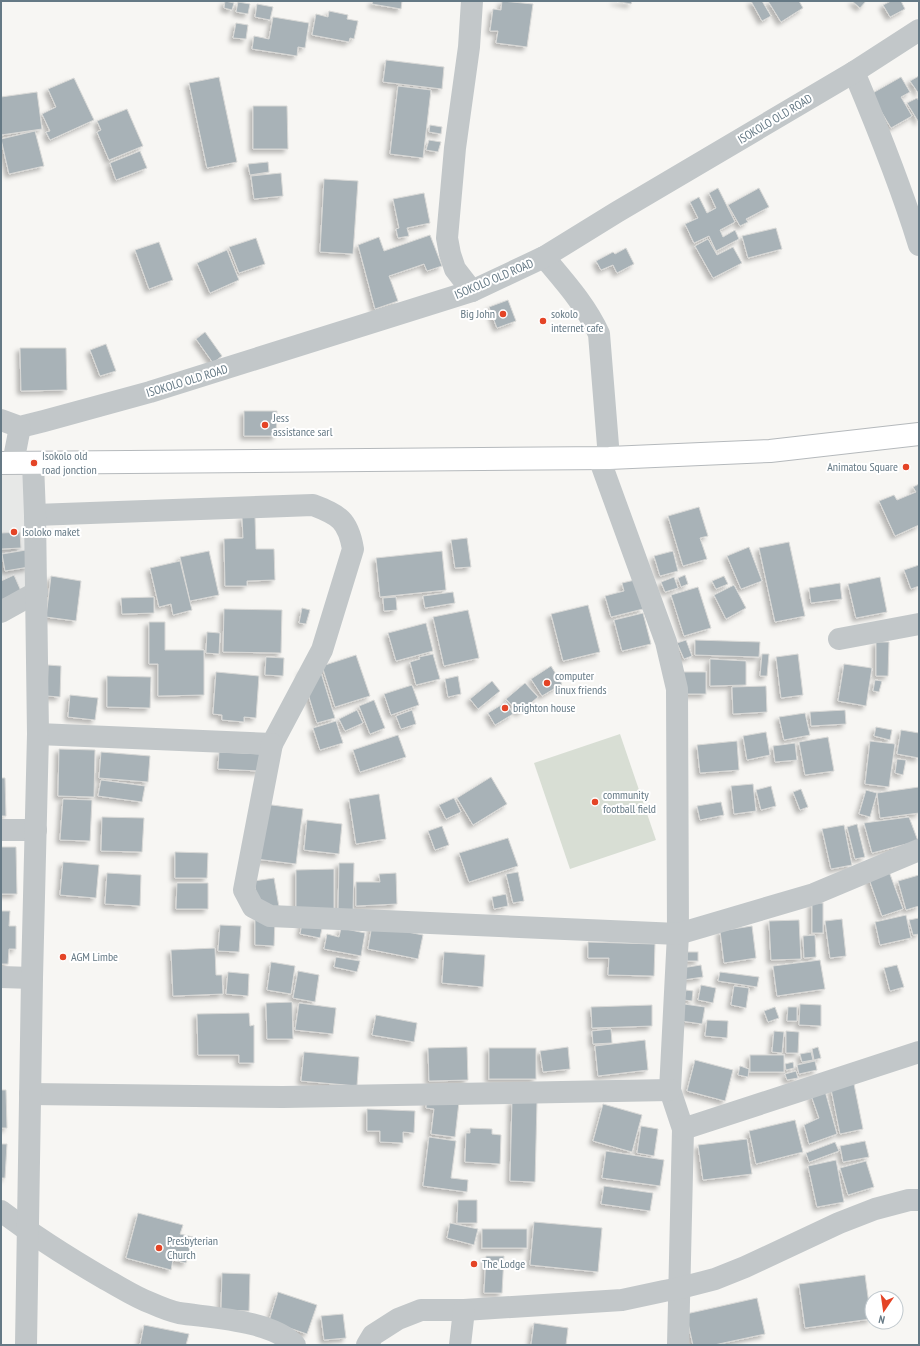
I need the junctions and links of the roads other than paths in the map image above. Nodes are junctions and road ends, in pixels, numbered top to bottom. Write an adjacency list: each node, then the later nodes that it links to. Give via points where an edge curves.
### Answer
1 (472, 1): 6 (street, via 447,238 455,268)
2 (919, 30): 3 (street, ISOKOLO OLD ROAD)
3 (854, 72): 4 (street, via 882,139); 5 (street, ISOKOLO OLD ROAD)
4 (919, 245)
5 (544, 257): 6 (street, ISOKOLO OLD ROAD); 9 (street, via 578,299 599,334)
6 (472, 291): 7 (street, ISOKOLO OLD ROAD, via 150,392 44,421)
7 (11, 423): 10 (street)
8 (919, 434): 9 (highway, via 770,451)
9 (604, 458): 10 (highway); 21 (street, via 666,642 677,689)
10 (16, 463): 11 (street)
11 (36, 515): 12 (street); 17 (street, via 313,505 332,512 344,521 351,536 353,549 322,650)
12 (36, 592): 13 (street); 16 (street)
13 (1, 612)
14 (919, 624): 15 (street)
15 (839, 639)
16 (38, 734): 17 (street); 19 (street)
17 (272, 744): 21 (street, via 244,890 253,907 270,916)
18 (1, 830): 19 (street)
19 (36, 830): 23 (street)
20 (919, 850): 21 (street, via 814,894)
21 (678, 934): 25 (street)
22 (1, 977): 23 (street)
23 (32, 978): 26 (street)
24 (919, 1052): 27 (street)
25 (670, 1090): 26 (street, via 283,1097); 27 (street)
26 (30, 1094): 30 (street)
27 (683, 1129): 31 (street)
28 (919, 1200): 31 (street, via 909,1200 875,1209 721,1277)
29 (1, 1211): 30 (street)
30 (28, 1232): 33 (street); 34 (street, via 150,1303 178,1312 241,1321 273,1332)
31 (680, 1288): 32 (street, via 622,1300); 37 (street)
32 (464, 1310): 35 (street, via 421,1310 398,1319 373,1335); 36 (street)
33 (26, 1345)
34 (295, 1345)
35 (367, 1345)
36 (460, 1345)
37 (678, 1345)

